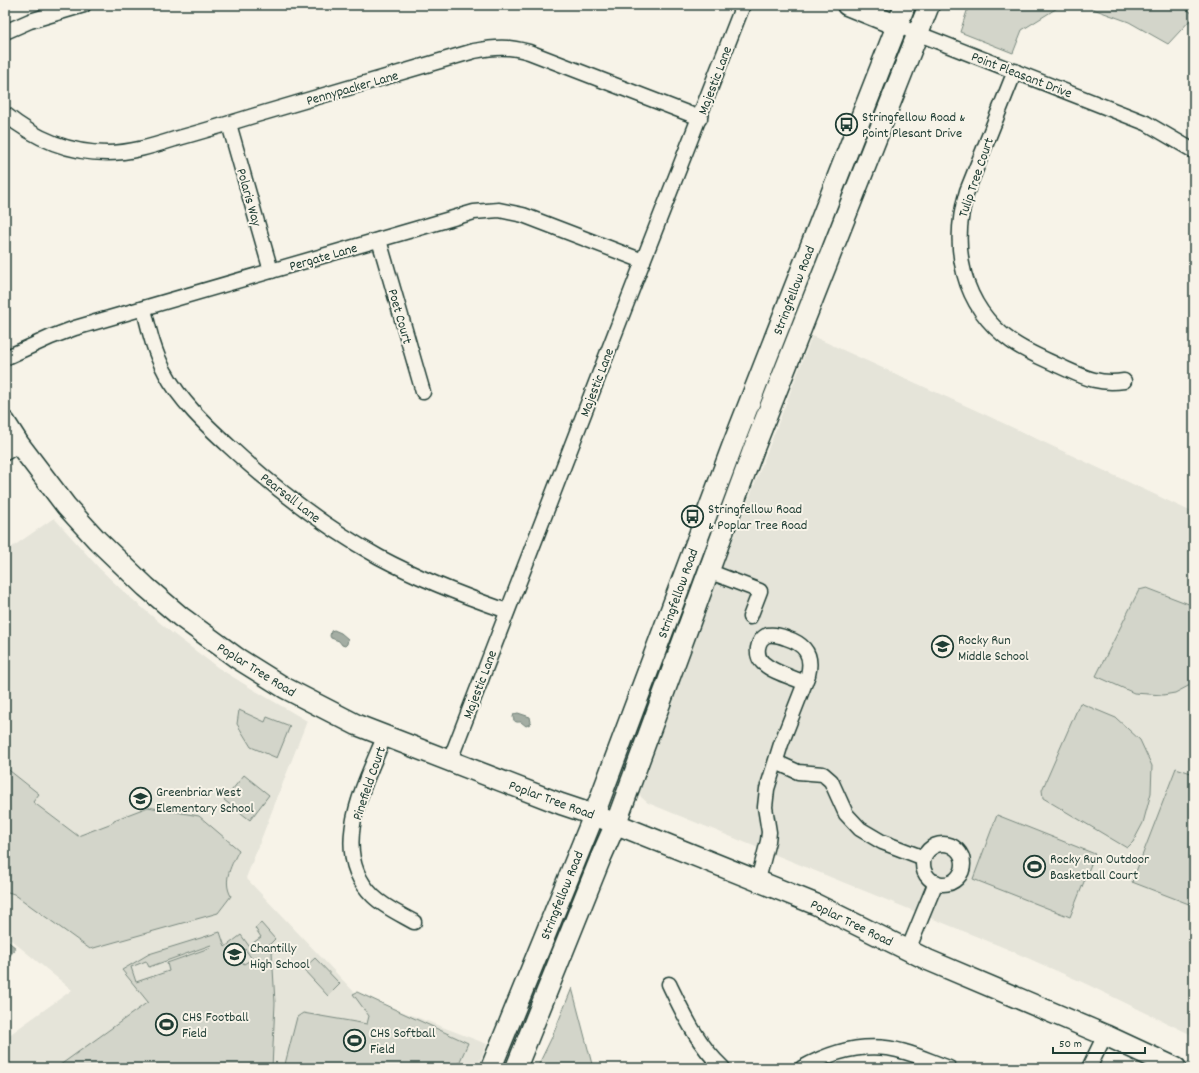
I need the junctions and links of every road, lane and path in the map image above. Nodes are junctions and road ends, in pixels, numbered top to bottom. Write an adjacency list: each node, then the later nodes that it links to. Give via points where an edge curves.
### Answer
1 (84, 5): 7 (street, via 30,21)
2 (743, 5): 11 (street, Majestic Lane)
3 (847, 5): 6 (main road, Point Pleasant Drive)
4 (904, 5): 6 (main road, Stringfellow Road)
5 (929, 5): 8 (main road, Stringfellow Road)
6 (896, 24): 8 (street, Point Pleasant Drive); 30 (main road, Stringfellow Road, via 732,446)
7 (5, 32)
8 (918, 34): 9 (street, Point Pleasant Drive); 23 (main road, Stringfellow Road)
9 (1015, 71): 13 (street, Point Pleasant Drive, via 1146,123); 19 (street, Tulip Tree Court, via 962,208 959,245 966,281 975,301 988,319 1002,334 1020,347 1092,380 1110,383)
10 (5, 114): 12 (street, Pennypacker Lane, via 48,141 67,148 101,153 132,151)
11 (700, 118): 12 (street, Pennypacker Lane, via 530,52 499,47 474,51); 15 (street, Majestic Lane)
12 (229, 124): 16 (street, Polaris Way)
13 (1194, 151)
14 (379, 240): 15 (street, Pergate Lane, via 474,212 499,210 523,214); 16 (street, Pergate Lane); 20 (street, Poet Court)
15 (642, 261): 24 (street, Majestic Lane)
16 (271, 271): 17 (street, Pergate Lane)
17 (144, 308): 18 (street, Pergate Lane, via 51,336); 24 (street, Pearsall Lane, via 157,355 176,389 214,431 269,481 326,524 378,556 433,582)
18 (5, 358)
19 (1124, 381)
20 (423, 392)
21 (5, 422): 22 (main road, Poplar Tree Road)
22 (12, 449): 27 (main road, Poplar Tree Road, via 97,540 181,618 241,661 285,688 357,725)
23 (708, 571): 25 (street, via 760,591); 31 (main road, Stringfellow Road)
24 (507, 611): 28 (street, Majestic Lane)
25 (750, 617)
26 (805, 683): 29 (street)
27 (385, 735): 28 (main road, Poplar Tree Road); 35 (street, Pinefield Court, via 354,815 351,836 354,862 364,886 372,896)
28 (450, 760): 30 (main road, Poplar Tree Road, via 561,804)
29 (776, 762): 32 (street, via 798,772 823,774 831,781 846,814 860,829 882,842); 33 (street, via 767,789 765,807 769,832)
30 (594, 814): 31 (main road, Poplar Tree Road); 39 (main road, Stringfellow Road)
31 (616, 823): 33 (main road, Poplar Tree Road); 40 (main road, Stringfellow Road)
32 (924, 858): 34 (street, via 926,875); 34 (street, via 931,848 943,844 949,845 959,853 962,865 958,876 948,883)
33 (758, 880): 36 (main road, Poplar Tree Road, via 815,904)
34 (936, 882): 36 (street)
35 (414, 922)
36 (908, 950): 38 (main road, Poplar Tree Road)
37 (669, 984): 41 (street, via 690,1027 704,1048)
38 (1105, 1035): 44 (street); 45 (main road, Poplar Tree Road)
39 (491, 1068)
40 (516, 1068)
41 (723, 1068)
42 (802, 1068): 43 (street, via 836,1052 873,1047 906,1052)
43 (949, 1068)
44 (1089, 1068)
45 (1176, 1068)

